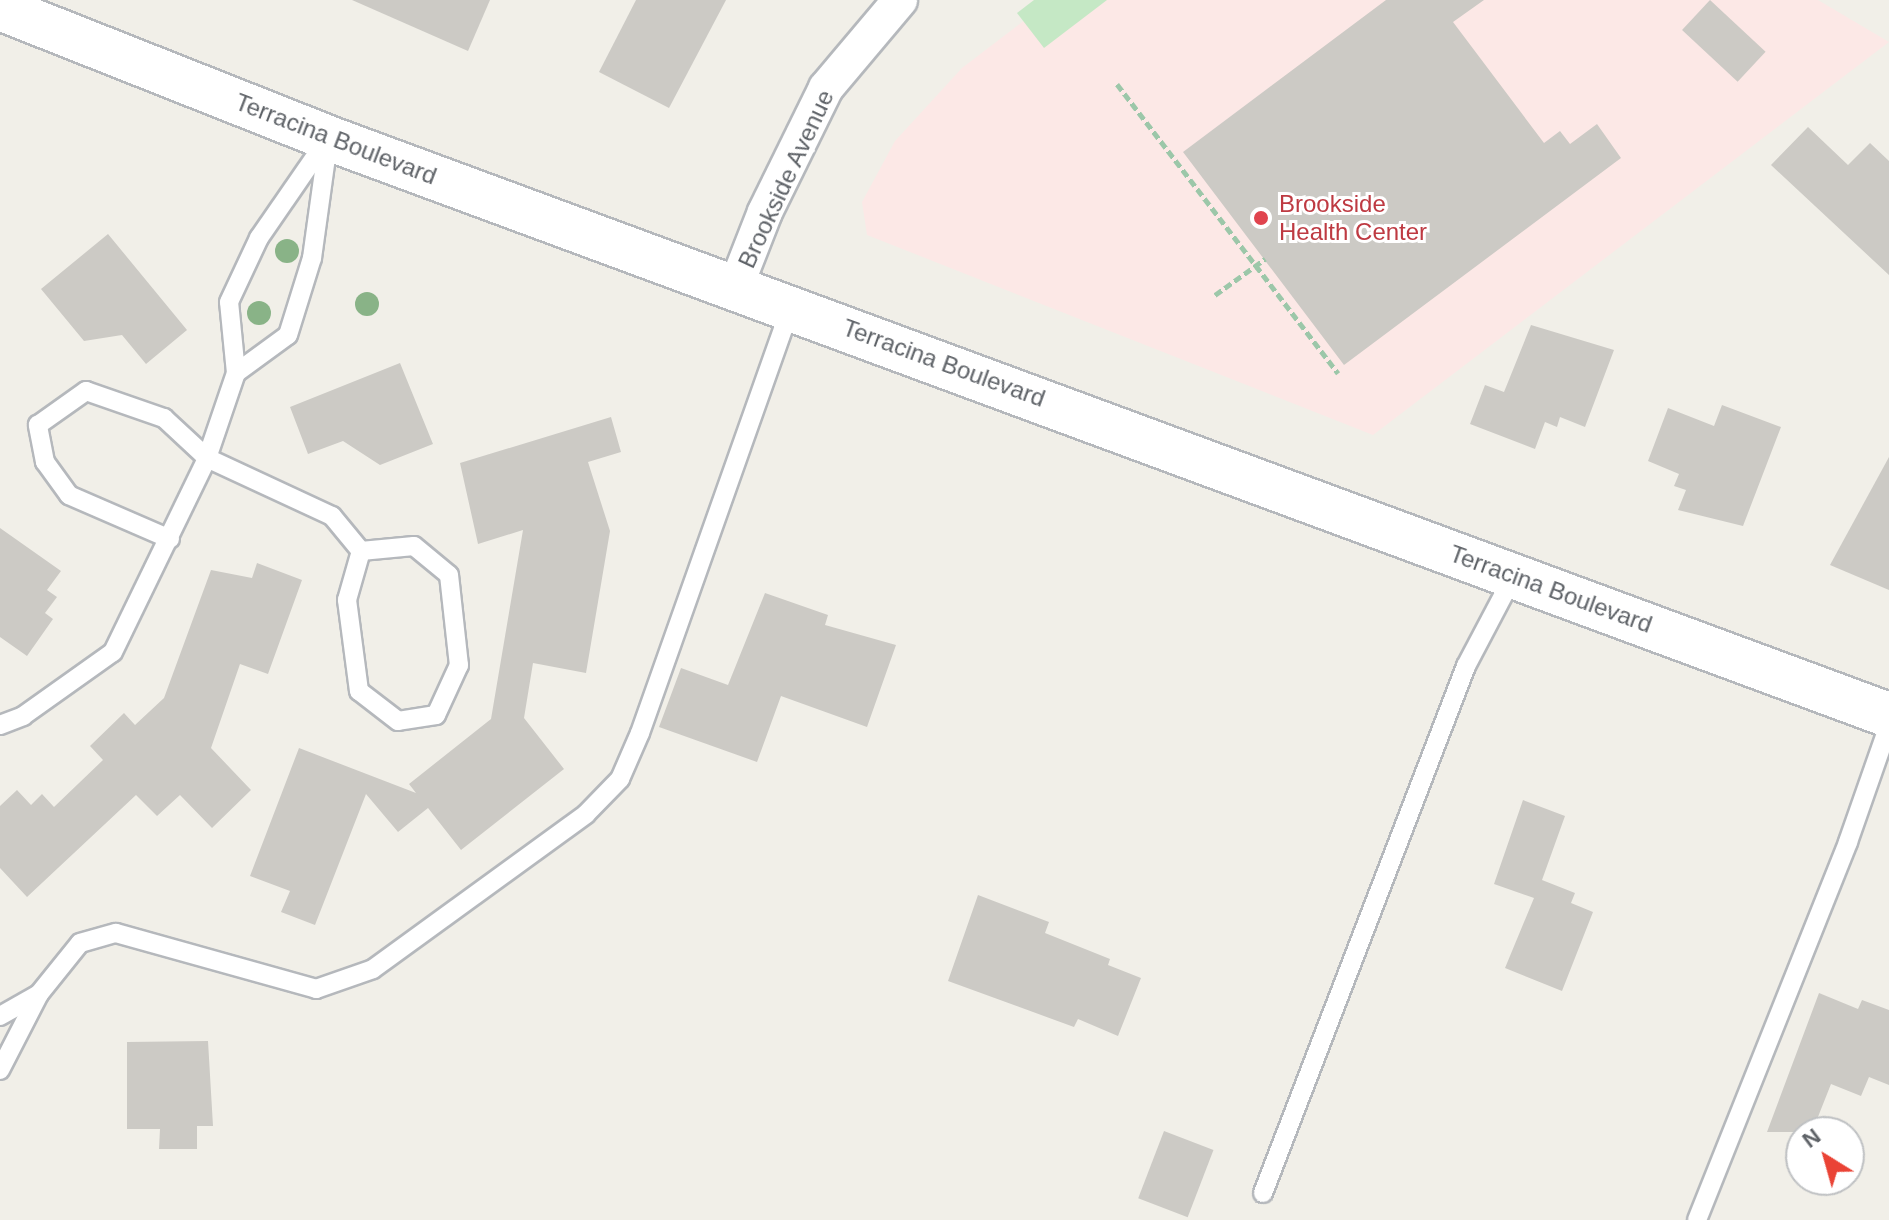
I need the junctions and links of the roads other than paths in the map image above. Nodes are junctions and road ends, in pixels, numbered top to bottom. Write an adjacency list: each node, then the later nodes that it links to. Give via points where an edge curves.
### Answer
1 (900, 0): 4 (street, Brookside Avenue, via 826,88 765,212)
2 (0, 8): 3 (main road, Terracina Boulevard)
3 (328, 138): 4 (main road, Terracina Boulevard); 6 (lane, via 259,238 229,302); 6 (lane, via 312,258 288,335)
4 (736, 286): 5 (main road, Terracina Boulevard)
5 (791, 306): 10 (main road, Terracina Boulevard); 14 (lane, via 640,733 620,779 586,814 373,969 316,989 116,933 80,943)
6 (236, 373): 7 (lane)
7 (207, 458): 8 (lane); 8 (lane, via 164,418 86,391 38,425 45,462 69,495); 9 (lane, via 332,516)
8 (170, 539): 12 (lane, via 113,652 23,716)
9 (361, 551): 9 (lane, via 347,600 359,691 398,721 436,715 459,665 449,575 414,546)
10 (1514, 575): 11 (main road, Terracina Boulevard); 17 (lane, via 1466,666)
11 (1889, 715)
12 (0, 725)
13 (1889, 725): 18 (lane, via 1848,842)
14 (39, 994): 15 (lane); 16 (lane)
15 (0, 1016)
16 (0, 1070)
17 (1263, 1193)
18 (1697, 1220)

